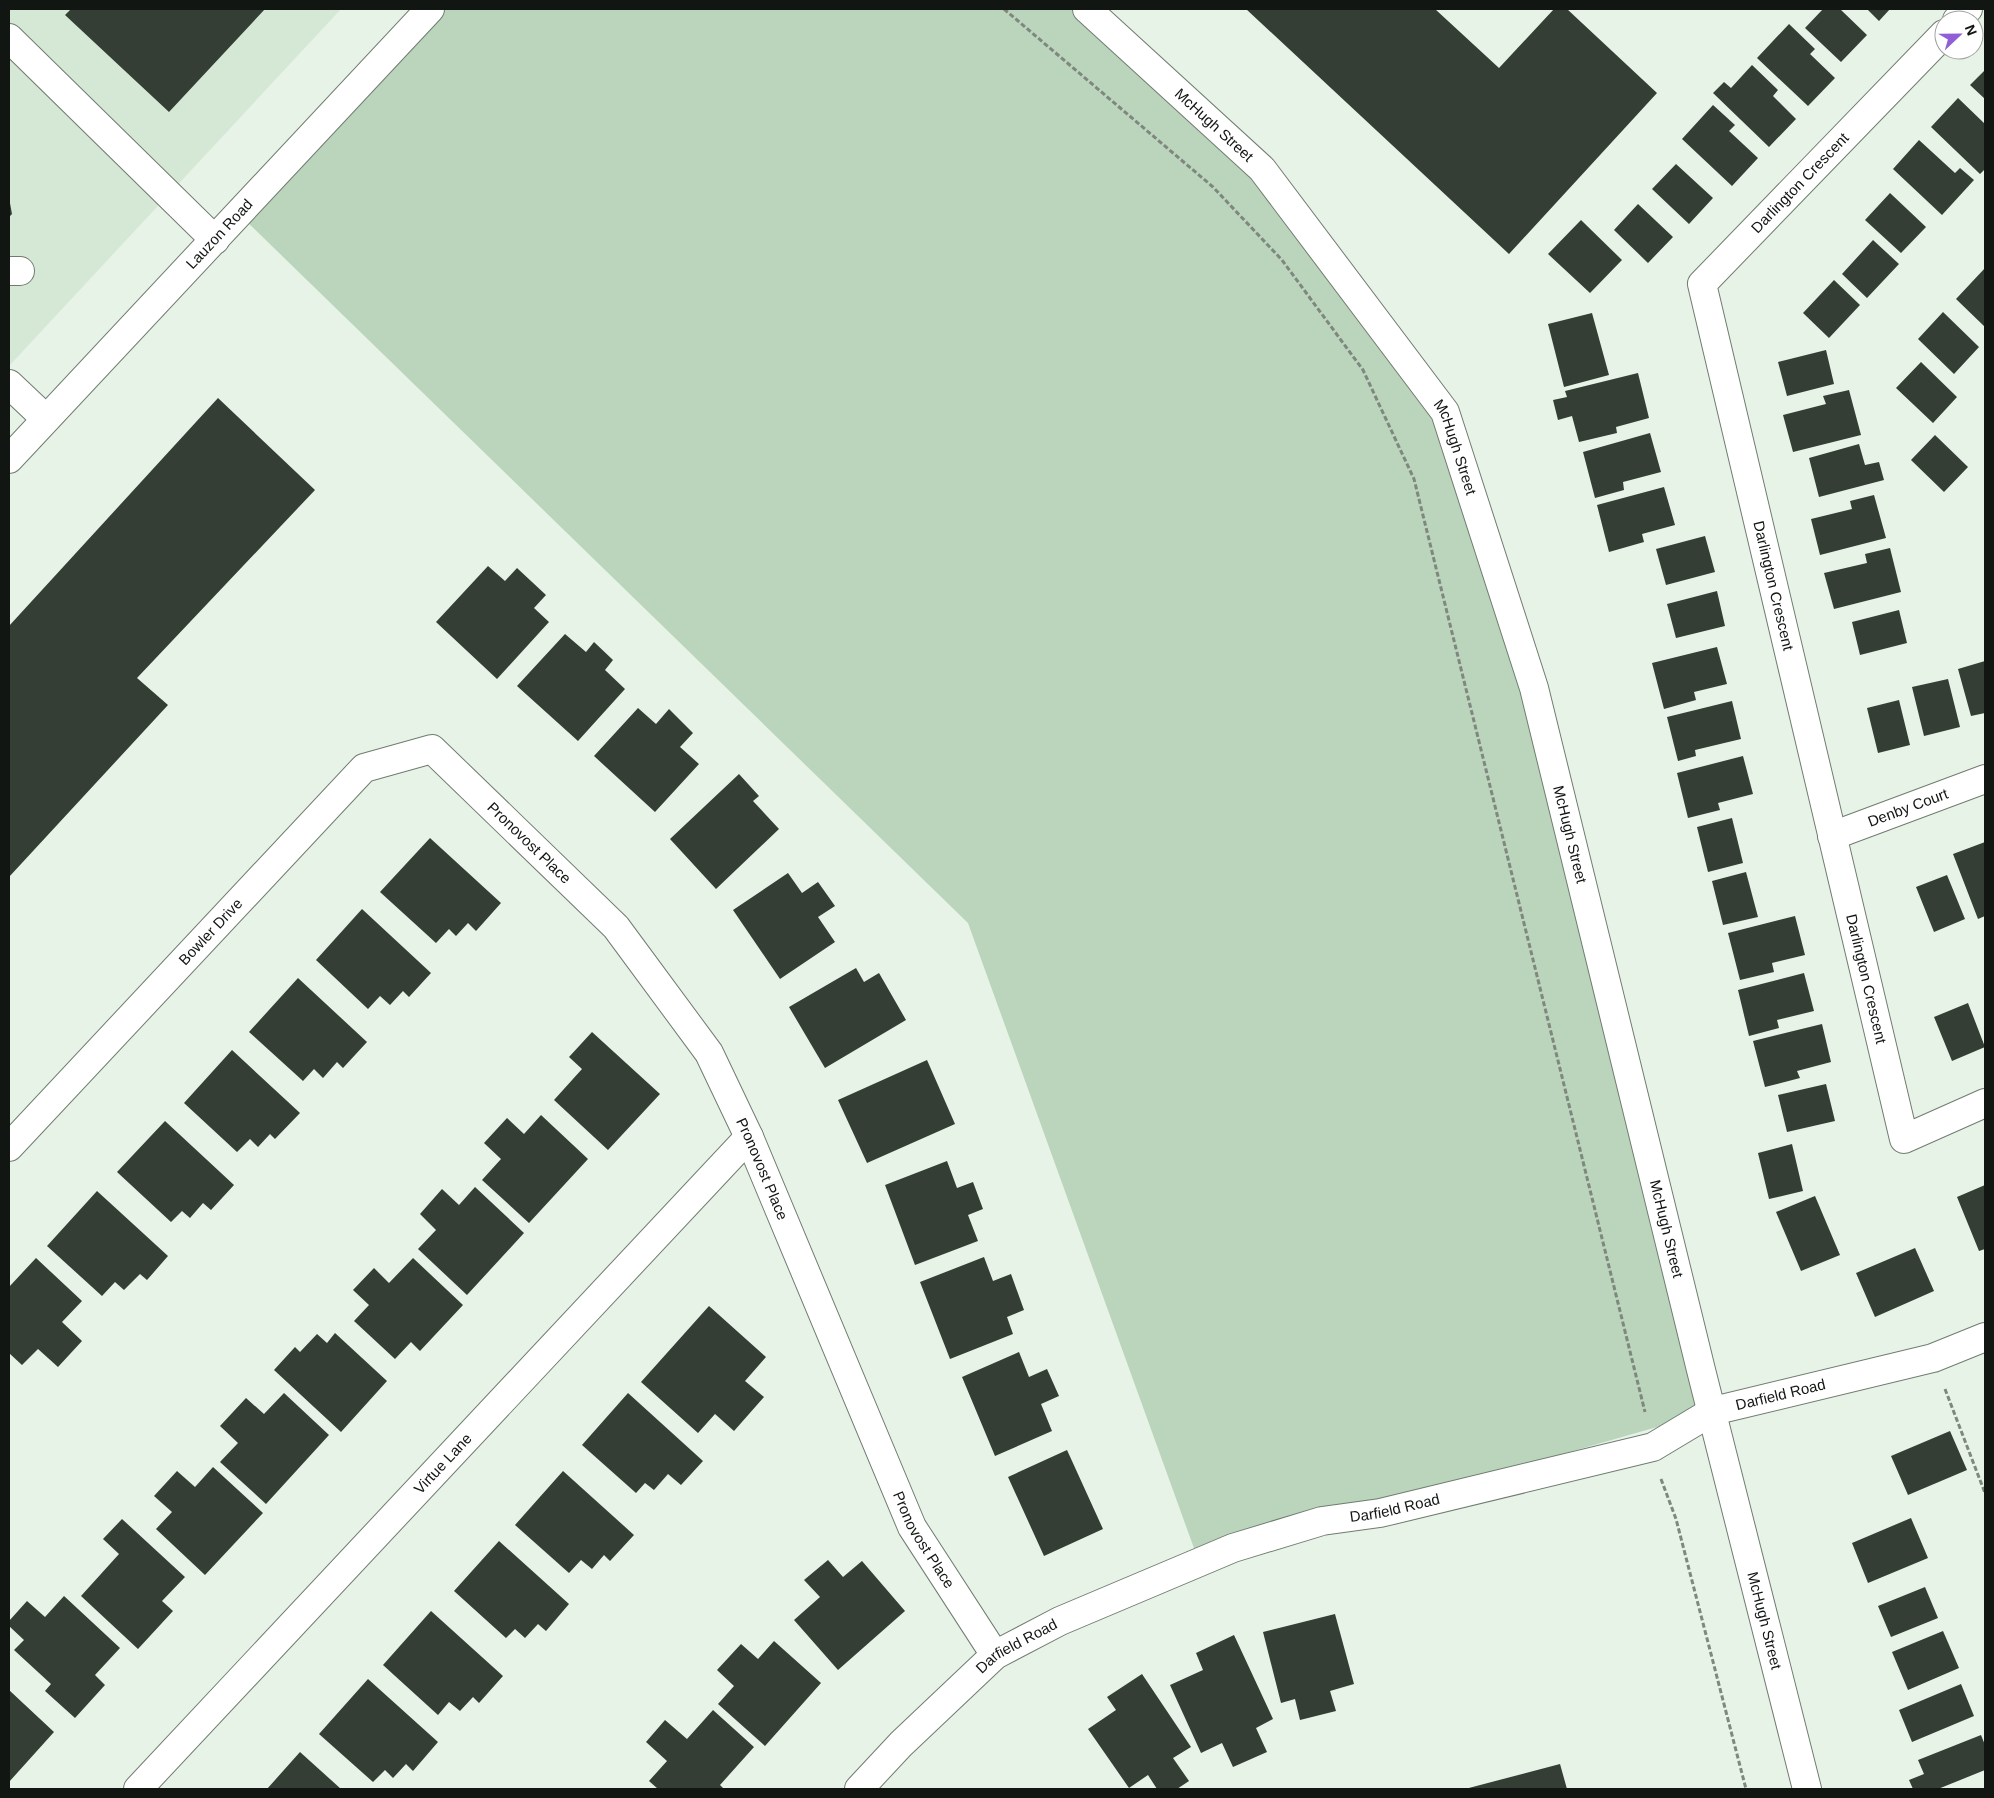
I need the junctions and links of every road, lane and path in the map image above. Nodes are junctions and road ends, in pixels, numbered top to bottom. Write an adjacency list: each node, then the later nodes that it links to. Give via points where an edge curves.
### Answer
1 (430, 9): 6 (street, Lauzon Road)
2 (1004, 9): 18 (path, via 1213,188 1282,260 1363,370 1414,479)
3 (1087, 9): 19 (street, McHugh Street, via 1262,169 1445,412 1534,688)
4 (9, 38): 6 (street)
5 (1934, 44): 12 (street, Darlington Crescent, via 1702,284)
6 (215, 240): 8 (street, Lauzon Road)
7 (9, 384): 8 (street)
8 (46, 419): 9 (street, Lauzon Road)
9 (9, 459)
10 (432, 749): 14 (street, Pronovost Place, via 616,927 709,1053); 15 (street, Bowler Drive, via 364,768)
11 (1985, 779): 12 (street, Denby Court)
12 (1832, 836): 13 (street, Darlington Crescent, via 1904,1139)
13 (1985, 1103)
14 (749, 1137): 22 (street, Pronovost Place, via 912,1527); 23 (street, Virtue Lane)
15 (9, 1147)
16 (1985, 1337): 17 (street, Darfield Road)
17 (1933, 1358): 19 (street, Darfield Road); 21 (path)
18 (1639, 1389)
19 (1713, 1411): 22 (street, Darfield Road, via 1654,1447 1380,1514 1322,1521 1232,1548 1060,1621); 26 (street, McHugh Street)
20 (1663, 1487): 25 (path, via 1676,1519)
21 (1985, 1493)
22 (995, 1655): 24 (street, Darfield Road, via 901,1744)
23 (138, 1789)
24 (859, 1789)
25 (1746, 1789)
26 (1808, 1789)

